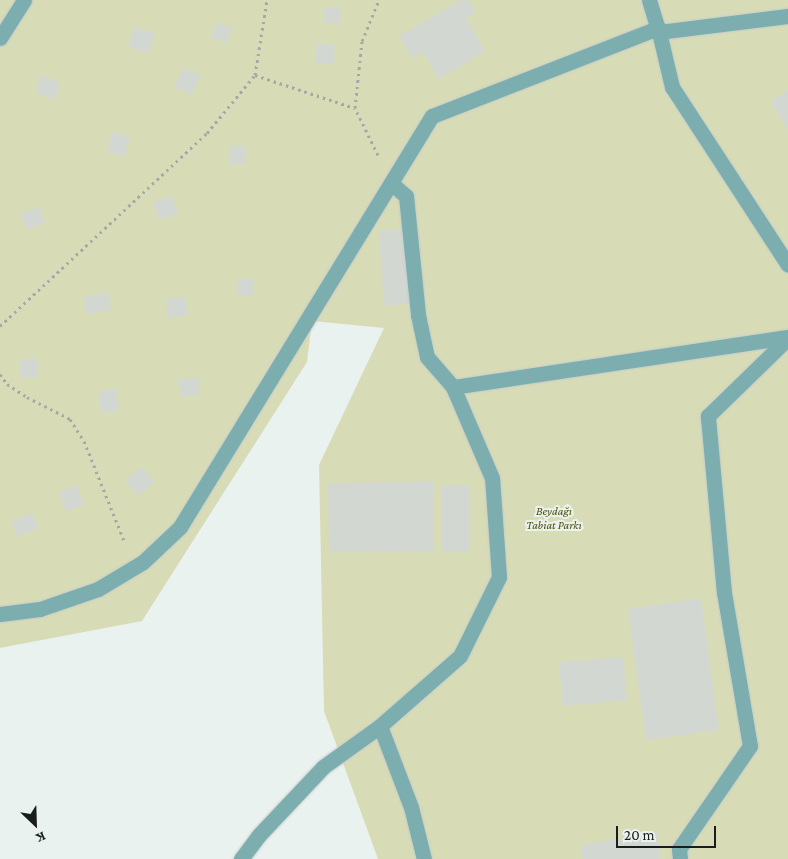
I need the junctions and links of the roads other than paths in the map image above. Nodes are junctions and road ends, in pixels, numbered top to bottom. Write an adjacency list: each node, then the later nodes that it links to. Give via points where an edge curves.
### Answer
1 (24, 0): 5 (street)
2 (649, 0): 4 (street)
3 (788, 16): 4 (street)
4 (659, 30): 6 (street, via 432,116); 7 (street, via 672,88)
5 (0, 38)
6 (391, 183): 9 (street, via 406,196 418,315 427,356); 10 (street, via 180,527 135,567 98,589 40,609)
7 (788, 264)
8 (788, 338): 9 (street); 14 (street, via 708,416 724,593 750,746 679,849)
9 (453, 387): 11 (street, via 492,478 499,577 460,656)
10 (0, 614)
11 (380, 726): 12 (street, via 323,767 258,835); 13 (street, via 411,807)
12 (241, 859)
13 (424, 859)
14 (680, 859)

